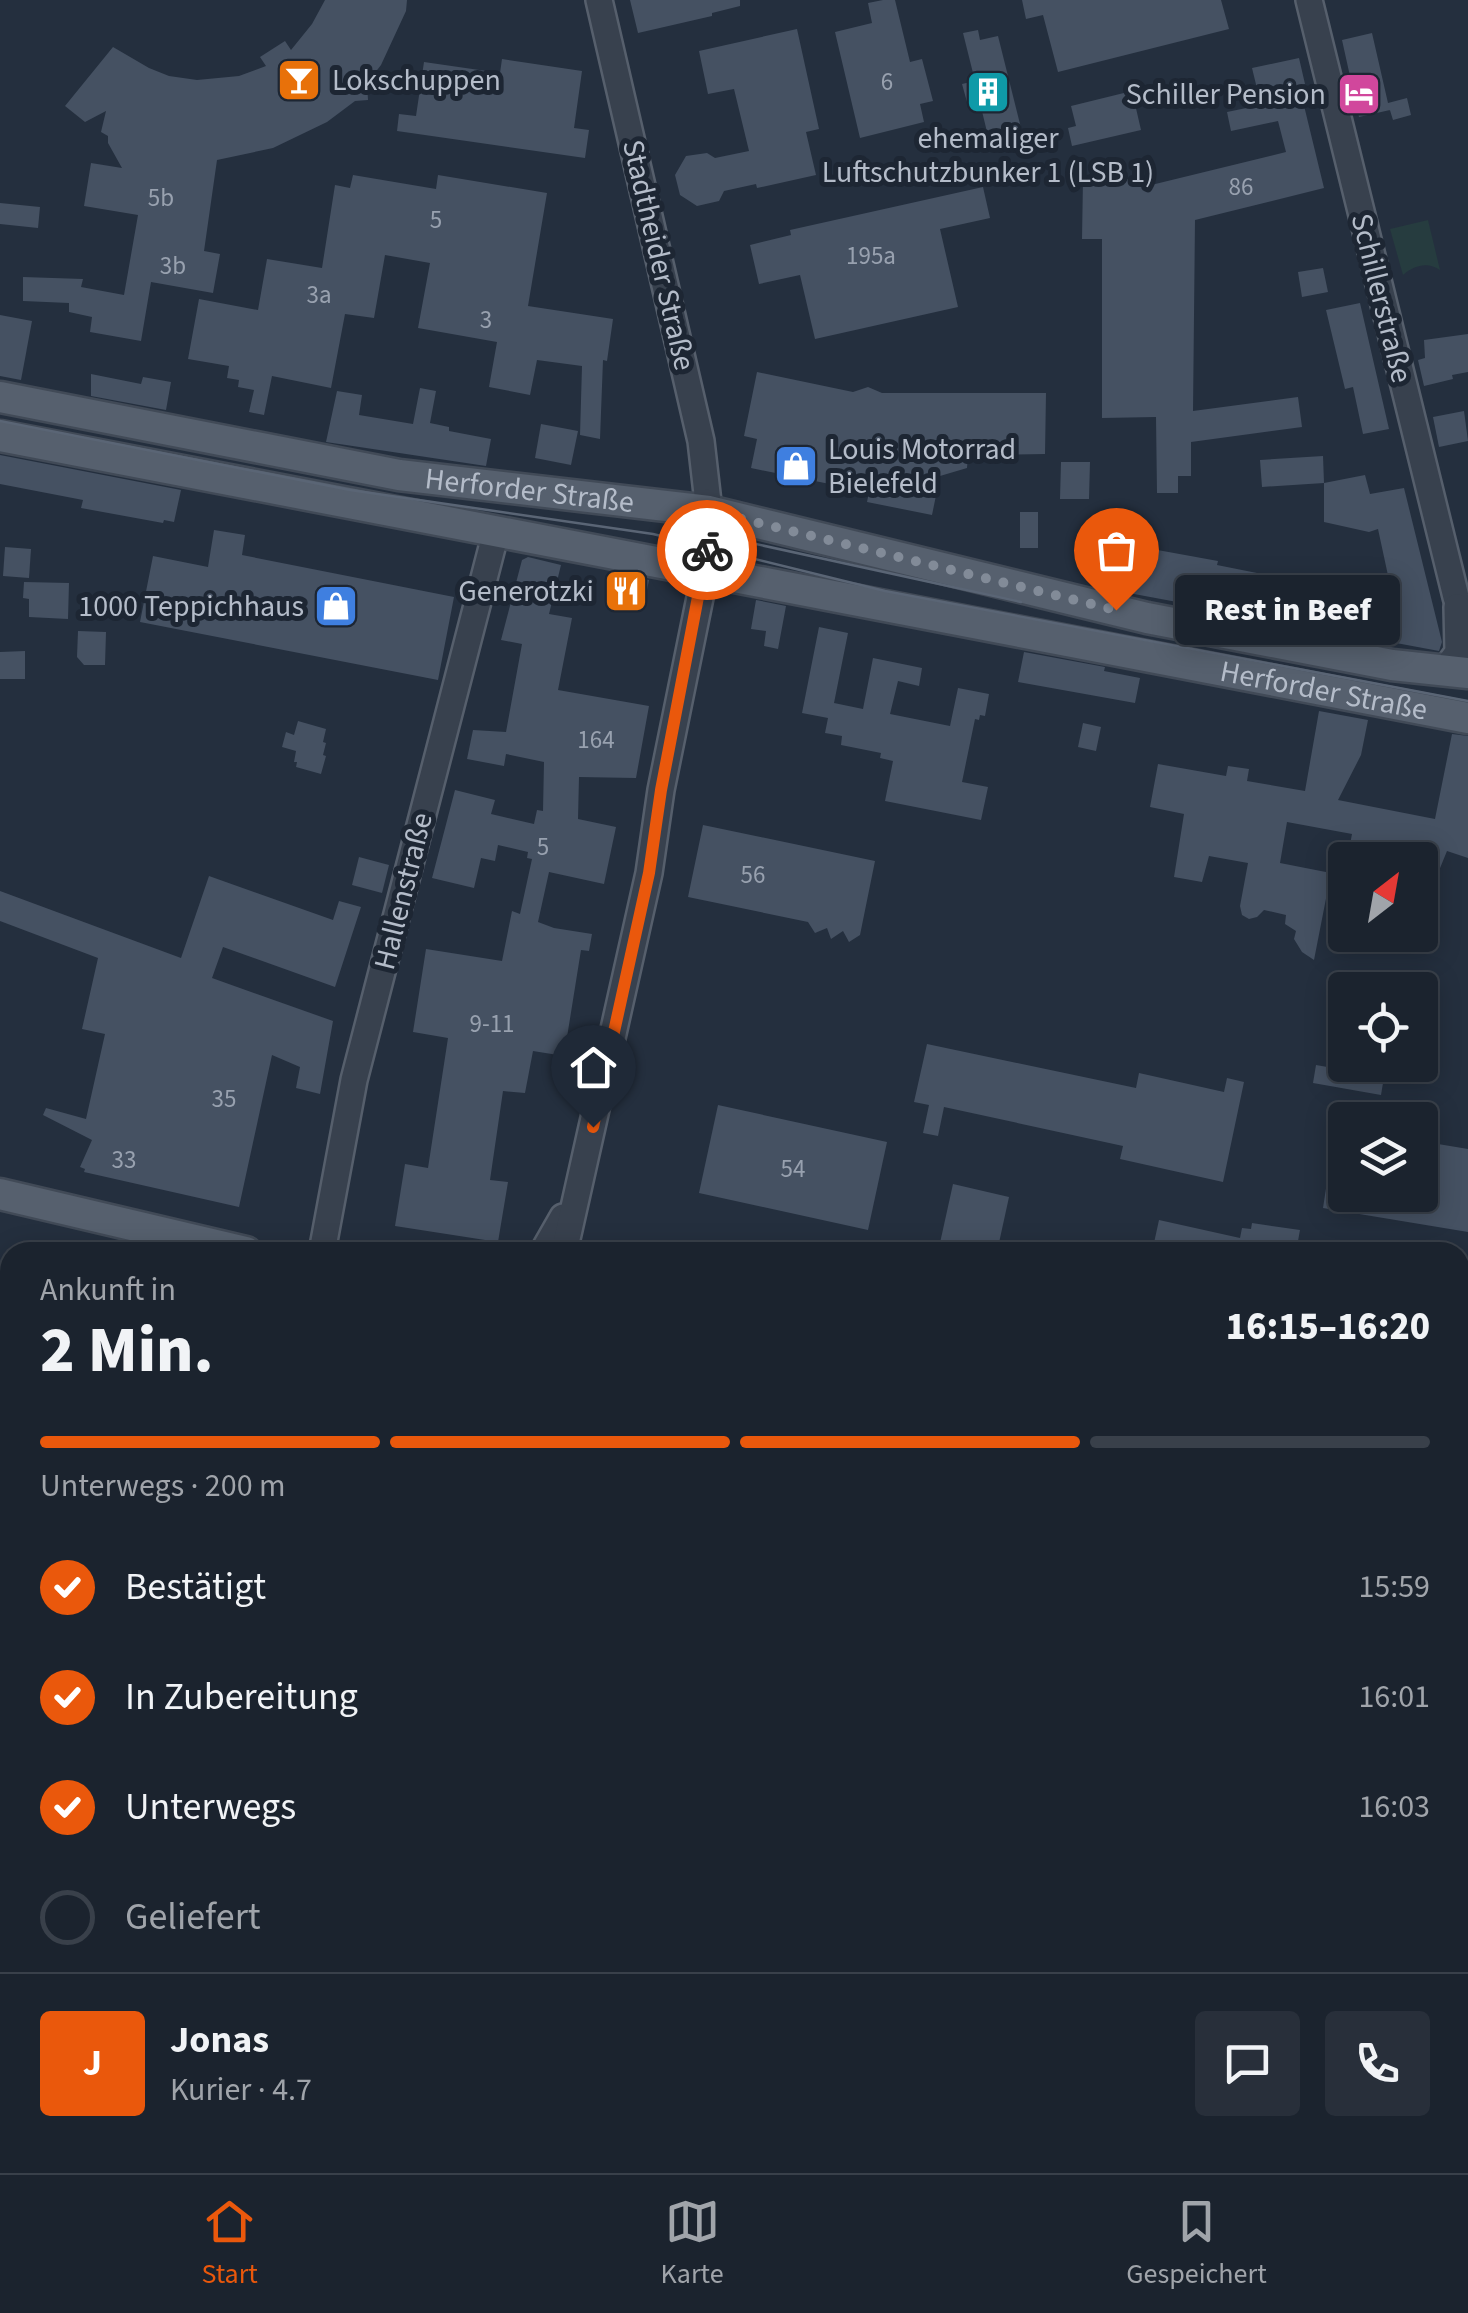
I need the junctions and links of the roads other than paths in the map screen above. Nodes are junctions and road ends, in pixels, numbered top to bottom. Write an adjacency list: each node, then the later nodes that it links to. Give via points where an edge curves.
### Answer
1 (600, 0): 5 (street, Stadtheider Straße, via 701,441)
2 (1309, 0): 8 (street, Schillerstraße)
3 (0, 397): 5 (main road, Herforder Straße, via 399,475)
4 (0, 436): 6 (main road, Herforder Straße)
5 (709, 511): 7 (street, Stadtheider Straße); 10 (main road, Herforder Straße, via 1146,618 1392,666)
6 (496, 532): 7 (main road, Herforder Straße); 15 (street, Hallenstraße, via 354,1080)
7 (704, 573): 11 (main road, Herforder Straße); 13 (street, Stadtheider Straße, via 623,998)
8 (1456, 597): 9 (street, Schillerstraße); 10 (street, Schillerstraße)
9 (1468, 625)
10 (1457, 671)
11 (1468, 718)
12 (0, 1194): 14 (main road)
13 (573, 1200): 16 (street); 17 (street)
14 (204, 1242)
15 (324, 1242)
16 (549, 1242)
17 (566, 1242)

